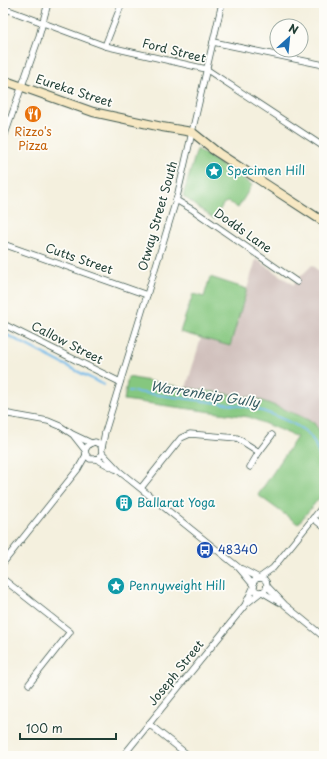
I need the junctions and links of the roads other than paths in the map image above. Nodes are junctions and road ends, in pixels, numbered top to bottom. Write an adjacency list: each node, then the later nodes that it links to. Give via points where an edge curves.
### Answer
1 (48, 3): 5 (street)
2 (122, 3): 7 (street)
3 (222, 3): 6 (street, Otway Street South)
4 (3, 8): 5 (street, Ford Street)
5 (43, 23): 7 (street, Ford Street); 11 (street)
6 (213, 42): 8 (street); 9 (street, Otway Street South)
7 (106, 46): 9 (street, Ford Street)
8 (324, 65)
9 (206, 69): 12 (street, Otway Street South); 14 (street, Ford Street)
10 (3, 80): 11 (street, Eureka Street)
11 (22, 87): 12 (street, Eureka Street, via 93,112); 13 (street)
12 (192, 135): 15 (street, Otway Street South); 16 (street, Eureka Street)
13 (3, 140)
14 (324, 147)
15 (176, 200): 18 (street, Dodds Lane); 19 (street, Otway Street South)
16 (324, 222)
17 (3, 244): 19 (street, Cutts Street)
18 (297, 282)
19 (147, 295): 21 (street, Otway Street South)
20 (3, 324): 21 (street, Callow Street)
21 (120, 382): 23 (street, Otway Street South)
22 (3, 413): 24 (street, via 48,421)
23 (105, 432): 26 (street, Otway Street South); 27 (street, Otway Street South)
24 (72, 434): 26 (street); 29 (street)
25 (272, 435): 28 (street)
26 (93, 443): 27 (street, via 99,444); 29 (street, via 87,446)
27 (102, 450): 30 (street, via 100,457); 33 (street)
28 (259, 452): 31 (street); 34 (street, via 237,438 190,434 181,438)
29 (86, 453): 30 (street); 32 (street)
30 (94, 459): 32 (street); 33 (street)
31 (250, 467)
32 (78, 469): 38 (street)
33 (119, 471): 34 (street)
34 (141, 488): 39 (street)
35 (324, 505): 36 (street)
36 (313, 518): 37 (street); 40 (street)
37 (324, 527)
38 (3, 563)
39 (238, 567): 41 (street); 44 (street)
40 (273, 568): 41 (street); 43 (street)
41 (259, 578): 43 (street, via 266,580); 44 (street)
42 (3, 579): 49 (street, via 70,632)
43 (267, 585): 45 (street); 47 (street)
44 (254, 586): 45 (street); 46 (street, Joseph Street)
45 (262, 592): 46 (street, Joseph Street); 47 (street)
46 (246, 604): 50 (street, Joseph Street)
47 (285, 605): 48 (street)
48 (324, 637)
49 (29, 684)
50 (149, 724): 51 (street, Joseph Street); 52 (street)
51 (123, 756)
52 (189, 756)

